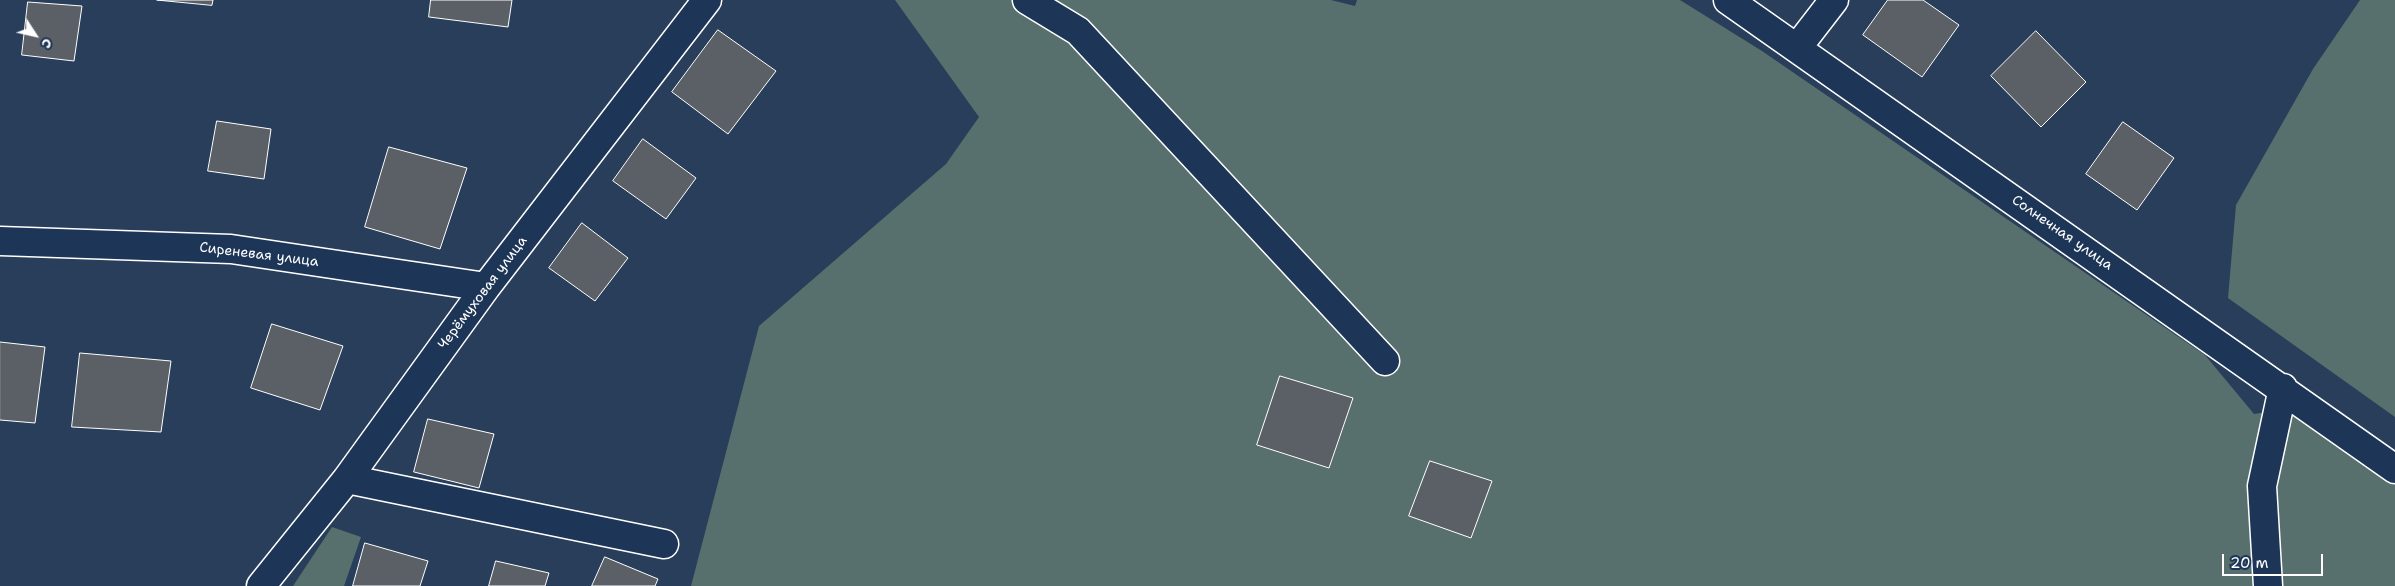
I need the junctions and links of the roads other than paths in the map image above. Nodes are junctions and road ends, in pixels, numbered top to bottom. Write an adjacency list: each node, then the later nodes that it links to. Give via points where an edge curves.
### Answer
1 (707, 0): 7 (street, Черёмуховая улица)
2 (1027, 0): 8 (street, via 1078,31)
3 (1728, 0): 5 (street, Солнечная улица)
4 (1834, 0): 5 (street)
5 (1798, 48): 9 (street, Солнечная улица)
6 (0, 241): 7 (street, Сиреневая улица, via 231,249)
7 (486, 287): 11 (street, Черёмуховая улица)
8 (1385, 361)
9 (2283, 388): 10 (street, Солнечная улица); 14 (street, via 2262,486)
10 (2395, 469)
11 (347, 479): 12 (street); 13 (street, Черёмуховая улица)
12 (664, 544)
13 (260, 586)
14 (2268, 586)

